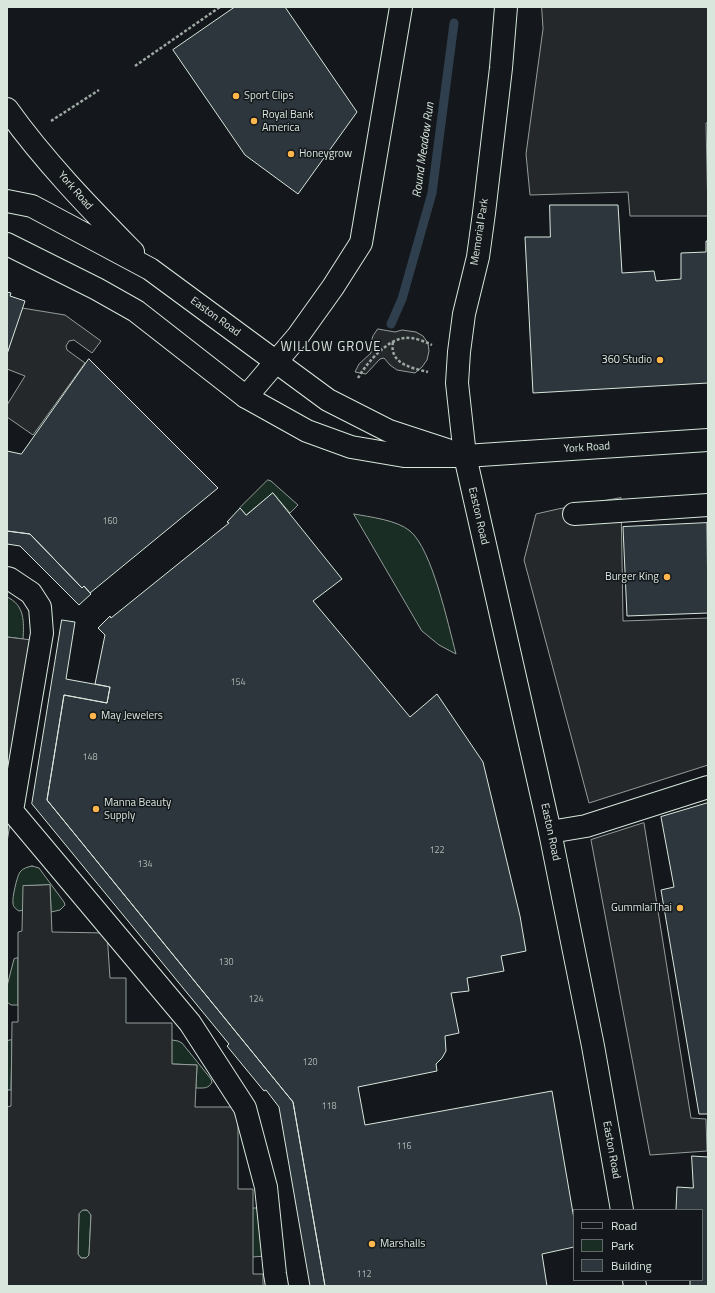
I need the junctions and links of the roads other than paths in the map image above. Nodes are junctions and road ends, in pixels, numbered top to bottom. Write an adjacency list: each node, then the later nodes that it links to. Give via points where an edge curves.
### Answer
1 (402, 7): 7 (main road, via 361,243 298,336)
2 (506, 7): 10 (main road, Memorial Park, via 484,213 459,352 458,383)
3 (7, 109): 6 (main road, York Road, via 86,205)
4 (7, 200): 6 (main road, Easton Road, via 32,206)
5 (7, 244): 8 (main road, via 136,311)
6 (150, 269): 7 (main road, Easton Road)
7 (276, 362): 8 (main road); 10 (main road, Easton Road, via 328,400 389,431)
8 (246, 397): 10 (main road, via 307,431 351,447 404,456)
9 (708, 440): 10 (main road, York Road)
10 (465, 456): 15 (main road, Easton Road)
11 (708, 505): 12 (main road)
12 (574, 514)
13 (7, 578): 17 (main road, via 31,593 40,608 42,633 12,811 190,1023 245,1108 266,1187)
14 (708, 787): 15 (main road, via 586,826)
15 (550, 832): 16 (main road, Easton Road, via 593,1046)
16 (622, 1209)
17 (278, 1286)

